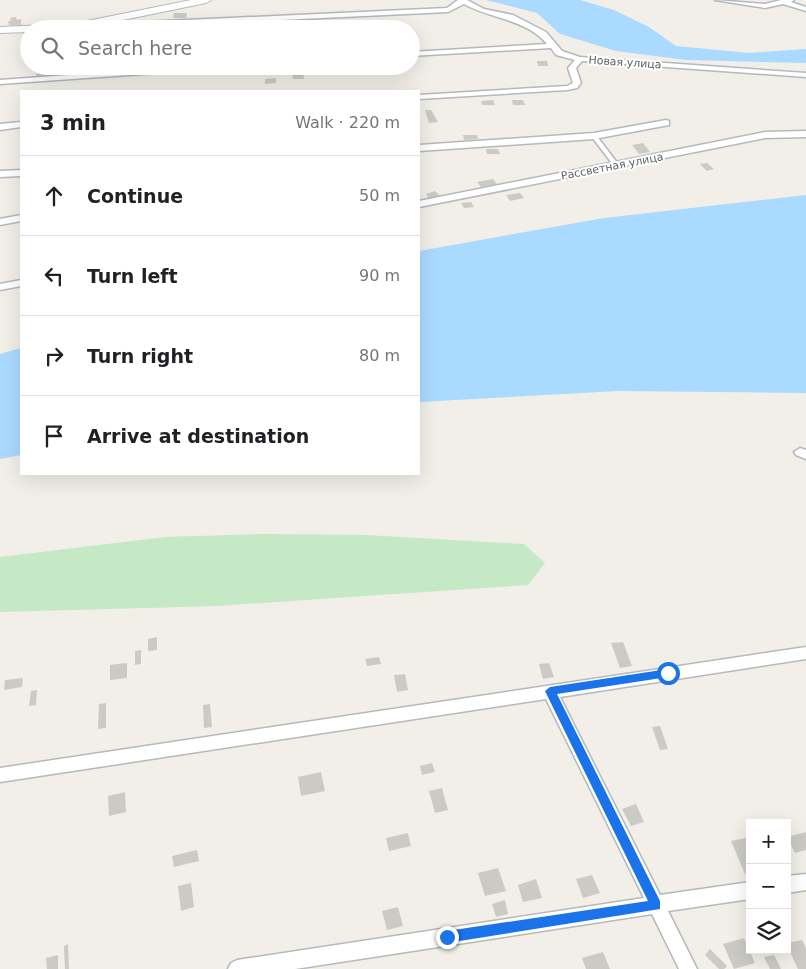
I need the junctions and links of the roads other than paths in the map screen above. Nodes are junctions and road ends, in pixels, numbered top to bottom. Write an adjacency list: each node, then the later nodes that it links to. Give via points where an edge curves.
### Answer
1 (206, 0): 8 (street)
2 (719, 0): 4 (street, via 752,6)
3 (463, 1): 6 (street); 7 (street, Новая улица)
4 (787, 1): 5 (street)
5 (806, 9)
6 (448, 10): 7 (street); 9 (street)
7 (482, 12): 12 (street, Новая улица, via 510,17 544,34)
8 (107, 20)
9 (227, 20)
10 (20, 29): 11 (street)
11 (0, 30)
12 (552, 46): 13 (street); 14 (street, Новая улица)
13 (420, 53)
14 (559, 53): 15 (street, Новая улица); 16 (street)
15 (580, 59): 16 (street); 18 (street, Новая улица)
16 (572, 68): 20 (street, via 577,83 567,88)
17 (101, 75): 19 (street)
18 (806, 76)
19 (0, 82)
20 (420, 97)
21 (666, 123): 25 (street)
22 (20, 125): 23 (street)
23 (0, 127)
24 (806, 134): 27 (street, Рассветная улица, via 765,135)
25 (594, 136): 26 (street); 27 (lane)
26 (420, 148)
27 (616, 165): 30 (street, Рассветная улица)
28 (20, 173): 29 (street)
29 (0, 174)
30 (420, 204)
31 (20, 218): 32 (street)
32 (0, 222)
33 (20, 283): 34 (street)
34 (0, 288)
35 (806, 653): 36 (street)
36 (550, 691): 37 (street); 41 (street)
37 (0, 775)
38 (806, 882): 39 (street)
39 (791, 884)
40 (746, 891): 41 (street)
41 (656, 905): 42 (street); 43 (street)
42 (237, 969)
43 (688, 969)

